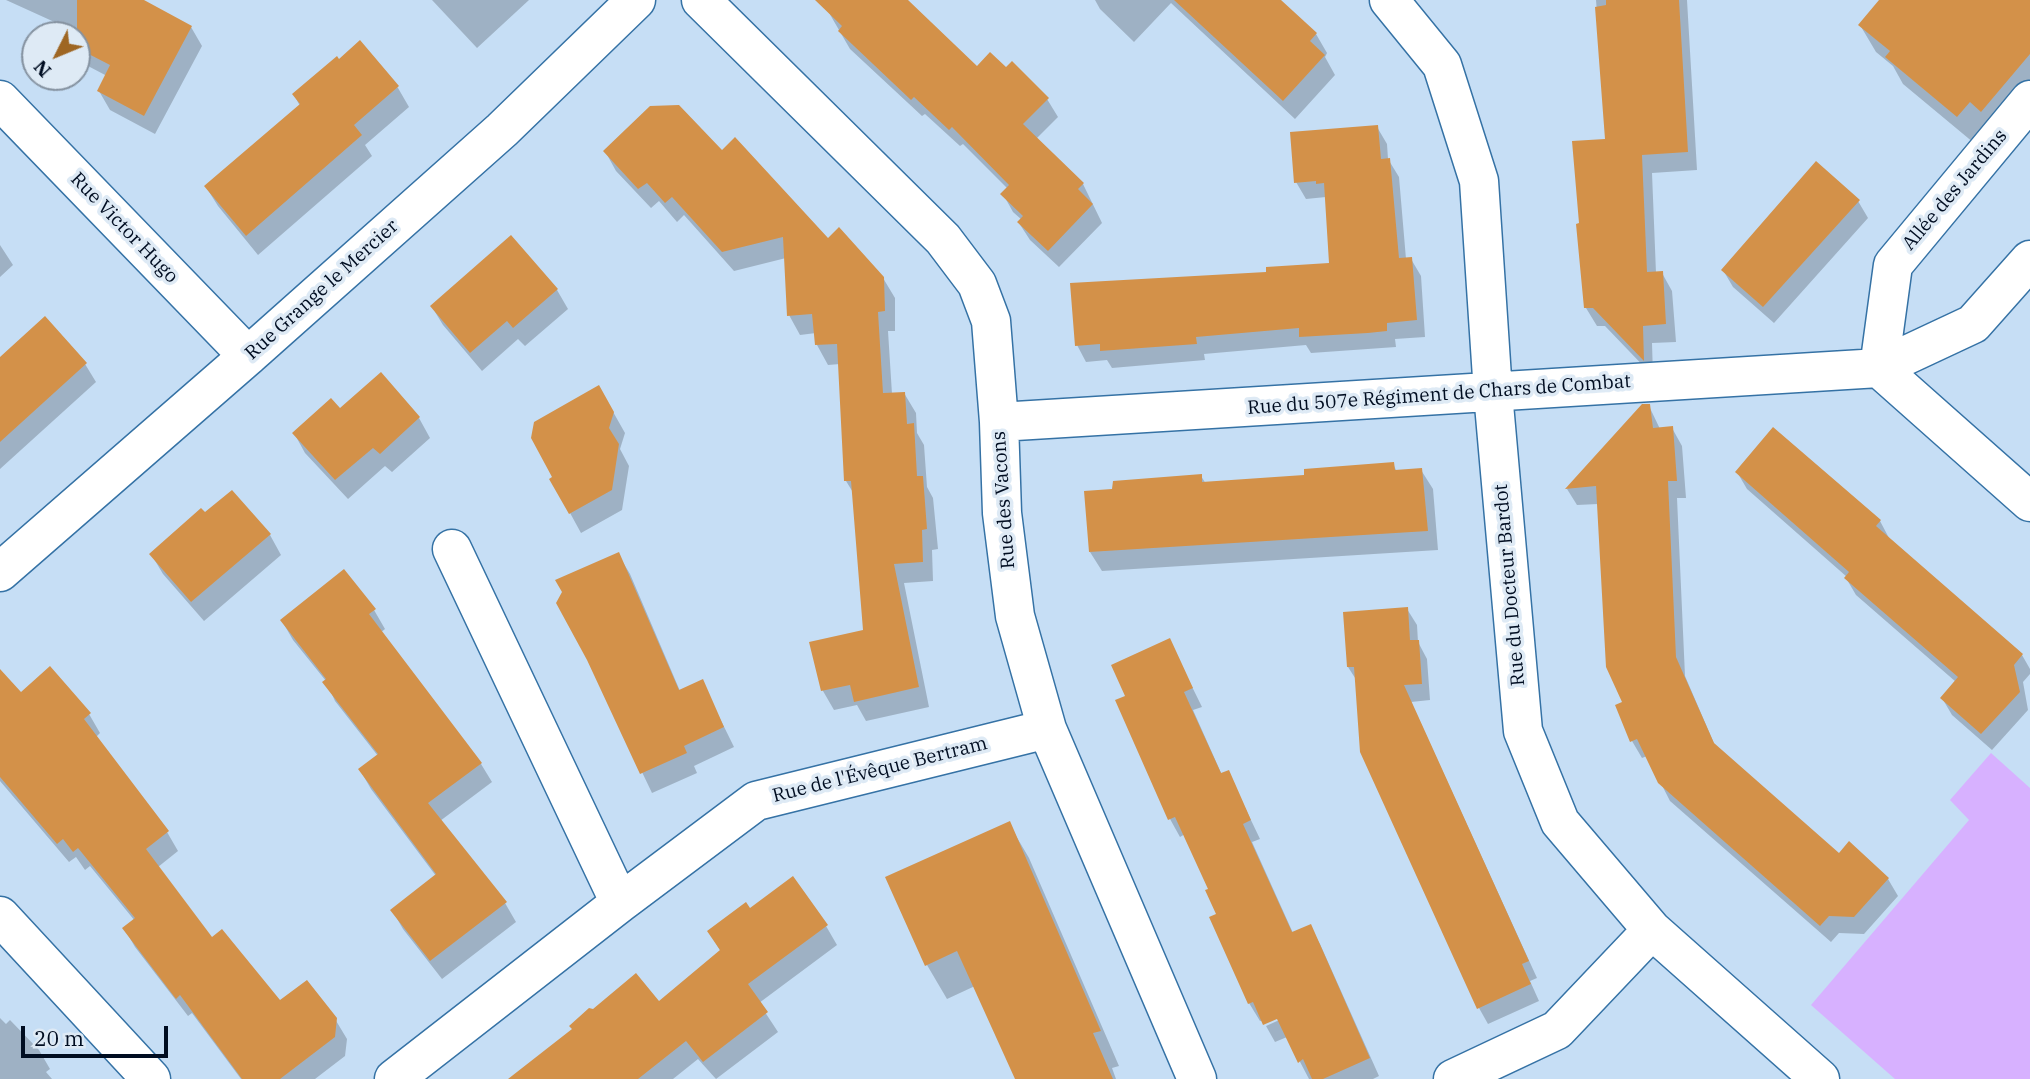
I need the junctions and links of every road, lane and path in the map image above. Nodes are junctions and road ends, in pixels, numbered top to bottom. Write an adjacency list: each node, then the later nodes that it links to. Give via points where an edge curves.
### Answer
1 (636, 0): 7 (street, Rue Grange le Mercier, via 502,130)
2 (701, 0): 10 (street, Rue des Vacons, via 943,239 977,284 991,321)
3 (1389, 0): 9 (street, Rue du Docteur Bardot, via 1442,65 1479,181)
4 (0, 100): 7 (street, Rue Victor Hugo)
5 (2030, 100): 8 (street, Allée des Jardins, via 1893,265)
6 (2030, 260): 8 (street, via 1973,324)
7 (248, 356): 13 (street, Rue Grange le Mercier)
8 (1879, 368): 9 (street, Rue du 507e Régiment de Chars de Combat); 11 (street)
9 (1493, 393): 10 (street, Rue du 507e Régiment de Chars de Combat); 17 (street, Rue du Docteur Bardot, via 1523,731 1560,822)
10 (999, 422): 14 (street, Rue des Vacons, via 1002,513 1015,616)
11 (2030, 502)
12 (452, 549): 15 (street)
13 (0, 572)
14 (1046, 729): 15 (street, Rue de l'Évêque Bertram, via 756,801); 20 (street, Rue des Vacons)
15 (620, 903): 19 (street, Rue de l'Évêque Bertram)
16 (0, 916): 18 (street)
17 (1652, 930): 21 (street, via 1556,1030); 22 (street, Rue du Docteur Bardot)
18 (151, 1079)
19 (394, 1079)
20 (1197, 1079)
21 (1453, 1079)
22 (1820, 1079)

